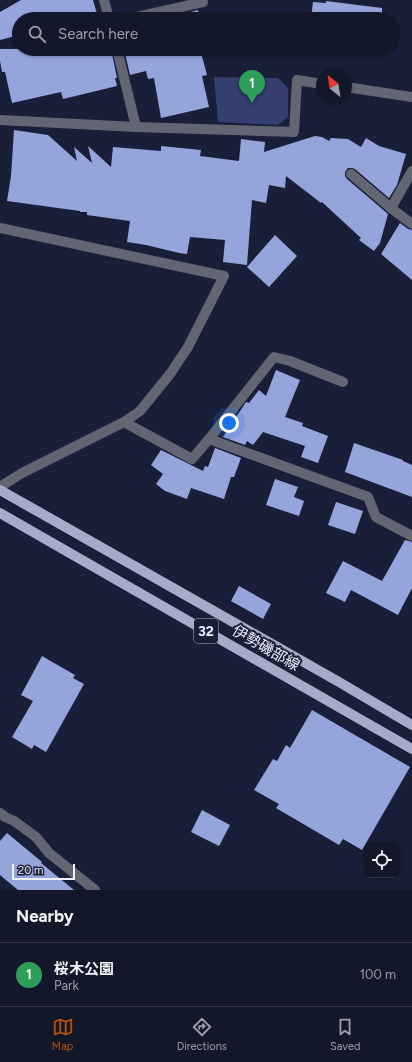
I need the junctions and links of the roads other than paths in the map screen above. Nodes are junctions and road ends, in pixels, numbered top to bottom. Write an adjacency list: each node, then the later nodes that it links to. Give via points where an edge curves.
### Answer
1 (104, 0): 3 (street)
2 (203, 2): 4 (street)
3 (107, 12)
4 (159, 12)
5 (119, 56): 10 (street)
6 (316, 83): 10 (street, via 297,80 294,132)
7 (352, 88): 8 (street)
8 (412, 97)
9 (1, 118): 10 (street)
10 (136, 126)
11 (412, 171): 13 (street)
12 (351, 174): 13 (street)
13 (391, 208): 14 (street)
14 (412, 224)
15 (0, 228): 17 (street, via 224,276 188,347 170,374 140,411)
16 (343, 382): 18 (street, via 274,357)
17 (124, 422): 18 (street, via 192,458); 19 (street, via 22,473)
18 (209, 439): 22 (street, via 368,497 376,517)
19 (0, 487)
20 (0, 490): 23 (main road, 伊勢磯部線 / 32)
21 (0, 513): 24 (main road, 伊勢磯部線 / 32)
22 (412, 536)
23 (412, 724)
24 (412, 749)
25 (0, 813): 26 (street, via 36,837 49,853)
26 (95, 890)

